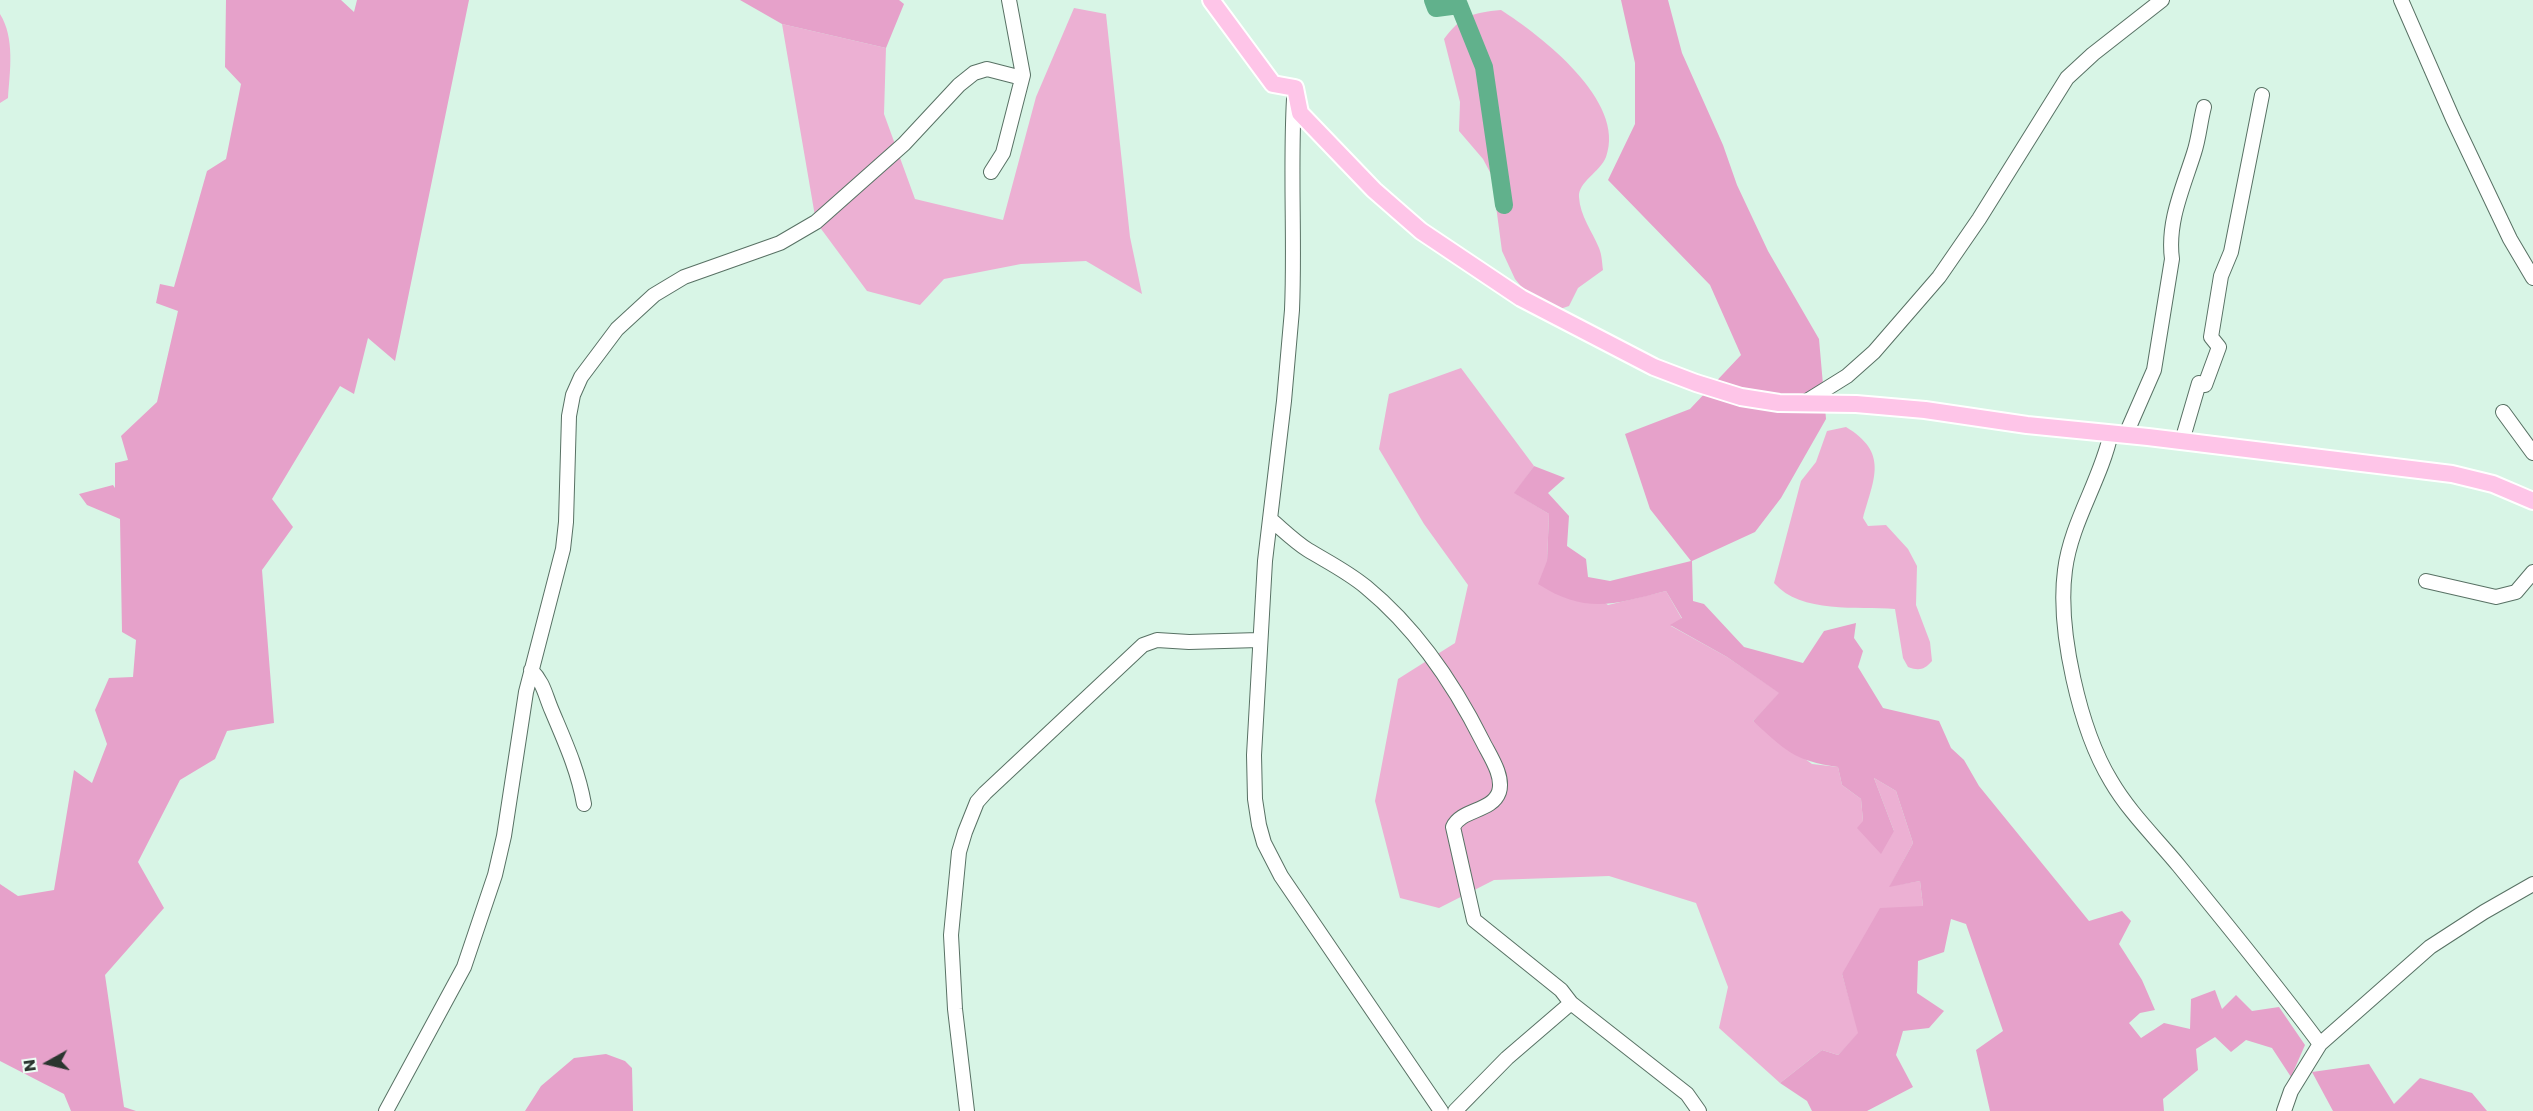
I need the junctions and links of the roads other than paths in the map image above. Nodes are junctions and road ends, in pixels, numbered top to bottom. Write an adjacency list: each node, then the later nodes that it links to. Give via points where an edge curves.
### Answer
1 (1010, 0): 5 (street)
2 (1211, 0): 6 (main road, via 1273,84)
3 (2162, 0): 11 (street, via 2067,78 1939,277 1874,352 1846,376)
4 (2401, 0): 10 (street, via 2472,159)
5 (1022, 78): 9 (street, via 1003,153); 21 (street, via 987,69 974,73 904,144 816,222 780,243 684,277 634,312 598,352 573,395 563,549)
6 (1295, 88): 11 (main road, via 1300,113 1374,190 1421,231 1512,292 1676,376 1741,397); 17 (street, via 1291,158 1292,310)
7 (2262, 95): 14 (street, via 2231,252 2221,276 2211,337 2218,347 2205,385 2199,383)
8 (2204, 107): 13 (street, via 2170,241 2172,259 2154,370)
9 (991, 172)
10 (2533, 278)
11 (1802, 404): 13 (main road, via 1875,405)
12 (2503, 412): 15 (street)
13 (2119, 434): 14 (main road); 25 (street, via 2108,450 2071,540 2065,569 2063,587 2071,664 2086,728 2120,795 2248,949)
14 (2182, 441): 16 (main road, via 2452,474 2493,484)
15 (2533, 453)
16 (2533, 501)
17 (1270, 519): 20 (street); 24 (street, via 1308,550 1339,566 1402,621 1465,706 1500,780 1494,800 1457,819 1453,826 1474,920 1561,990)
18 (2533, 572): 19 (street, via 2516,592 2496,597)
19 (2426, 581)
20 (1259, 640): 27 (street, via 1157,640 1143,645 977,802 959,852 951,935); 28 (street, via 1255,799 1264,843 1339,964)
21 (531, 670): 22 (street, via 546,689 580,782); 26 (street, via 504,836 482,918 464,967)
22 (584, 804)
23 (2533, 885): 25 (street, via 2430,947)
24 (1571, 1003): 29 (street, via 1507,1058); 30 (street, via 1687,1094)
25 (2320, 1044): 31 (street, via 2291,1091)
26 (386, 1111)
27 (967, 1111)
28 (1442, 1111)
29 (1455, 1111)
30 (1699, 1111)
31 (2284, 1111)

